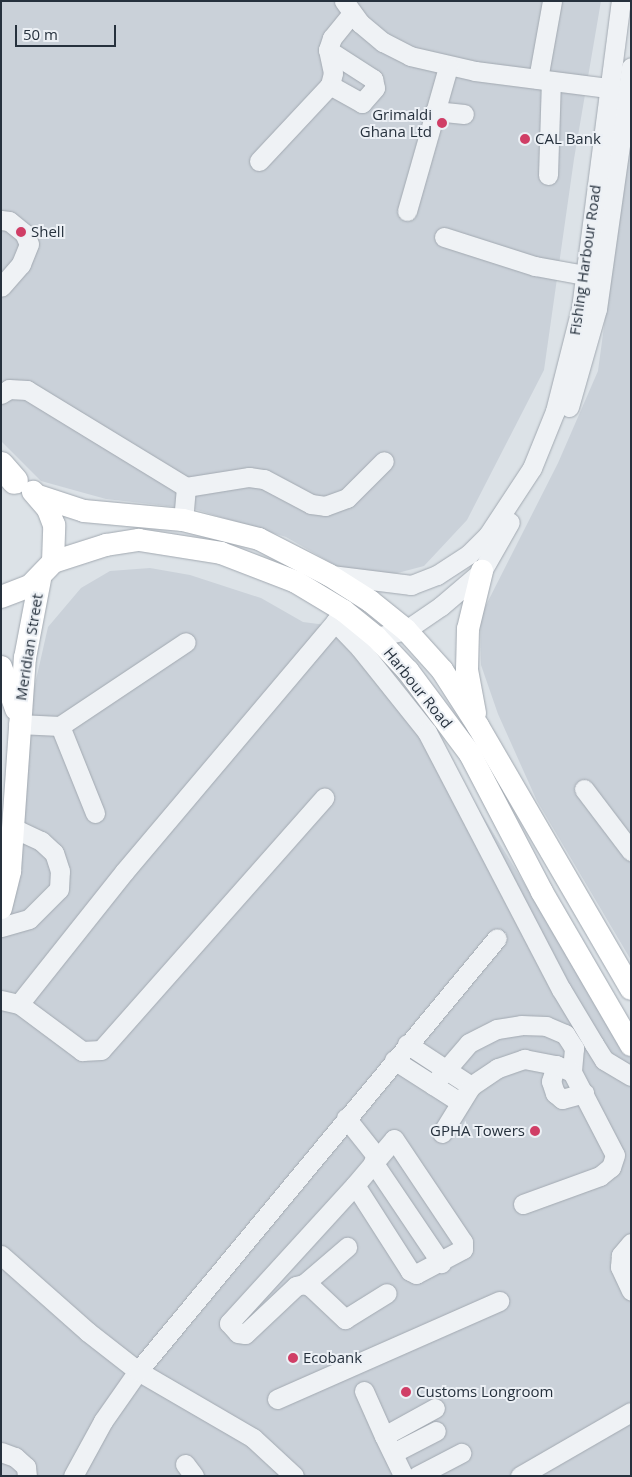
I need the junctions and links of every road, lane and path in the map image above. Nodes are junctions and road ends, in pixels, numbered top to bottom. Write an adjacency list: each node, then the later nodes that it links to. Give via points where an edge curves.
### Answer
1 (552, 1): 7 (street)
2 (621, 1): 9 (street, Fishing Harbour Road)
3 (348, 7): 4 (street); 5 (street, via 383,42 410,56)
4 (328, 50): 8 (street, via 333,73); 8 (street, via 373,79 375,88 362,103)
5 (448, 67): 7 (street); 11 (street)
6 (631, 68): 10 (street, Fishing Harbour Road)
7 (544, 80): 9 (street); 14 (street)
8 (330, 85): 13 (street)
9 (608, 88): 10 (street); 18 (street, Fishing Harbour Road)
10 (626, 102): 27 (street, Fishing Harbour Road, via 597,309 580,374 538,475)
11 (436, 111): 12 (street); 15 (street)
12 (464, 114)
13 (259, 161)
14 (548, 175)
15 (407, 211)
16 (1, 220): 19 (street, via 9,221 24,233 29,244 21,264)
17 (444, 237): 18 (street, via 535,266)
18 (585, 274): 28 (street, Fishing Harbour Road, via 579,317 555,411 532,468 488,535 454,565 411,585)
19 (1, 287)
20 (1, 394): 23 (street, via 9,389 27,390)
21 (384, 461): 23 (street, via 347,498 325,506 310,504 264,480 248,477)
22 (6, 475): 24 (main road)
23 (186, 488): 25 (street)
24 (38, 496): 25 (main road, Harbour Road, via 84,512); 26 (main road, Meridian Street, via 54,525)
25 (183, 520): 28 (main road, Harbour Road, via 259,539)
26 (47, 570): 29 (main road, Harbour Road, via 18,592); 30 (main road, Harbour Road, via 106,544 139,540 203,550 221,553 296,582); 35 (main road, Meridian Street, via 25,658)
27 (482, 571): 31 (street, Fishing Harbour Road, via 441,606); 37 (main road, via 472,608 467,670)
28 (329, 575): 31 (main road, Harbour Road, via 370,601)
29 (1, 597)
30 (339, 616): 32 (main road, Harbour Road); 48 (street); 54 (street, via 360,648 427,732 561,989 604,1060)
31 (406, 630): 32 (street, Fishing Harbour Road); 37 (main road, Harbour Road, via 442,670)
32 (376, 637): 50 (main road, Harbour Road, via 408,671 470,754 542,892)
33 (186, 642): 36 (street)
34 (1, 667): 35 (main road, Meridian Street)
35 (18, 719): 36 (street); 39 (main road, Meridian Street)
36 (60, 726): 41 (street)
37 (478, 726): 47 (main road, Harbour Road)
38 (584, 789): 43 (street)
39 (8, 798): 42 (main road, Meridian Street)
40 (324, 798): 48 (street, via 101,1050 82,1051)
41 (95, 812)
42 (13, 828): 44 (main road, Meridian Street, via 10,871); 45 (street, via 41,841 54,853 60,871 59,889 29,919)
43 (631, 851)
44 (1, 908)
45 (1, 927)
46 (498, 938): 49 (street)
47 (631, 989)
48 (10, 1002)
49 (407, 1044): 51 (street); 52 (street)
50 (631, 1045)
51 (394, 1060): 55 (street); 59 (street)
52 (444, 1069): 53 (street, via 468,1043 497,1029 521,1025 546,1026 565,1034 574,1048); 55 (street); 56 (street)
53 (564, 1069): 56 (street, via 524,1060 498,1068); 57 (street); 57 (street, via 551,1081 555,1092 562,1099)
54 (631, 1076)
55 (433, 1085): 58 (street)
56 (471, 1086): 58 (street)
57 (584, 1093): 63 (street, via 612,1145 615,1155 610,1167 600,1176)
58 (460, 1102): 60 (street)
59 (346, 1118): 61 (street); 73 (street)
60 (442, 1133)
61 (375, 1160): 62 (street); 67 (street); 67 (street, via 390,1141 398,1141 462,1236 463,1249)
62 (355, 1186): 67 (street, via 410,1271 423,1272); 68 (street, via 231,1318 232,1328 244,1334 296,1286)
63 (523, 1204)
64 (631, 1243): 69 (street, via 621,1255 620,1267)
65 (347, 1247): 68 (street)
66 (1, 1255): 73 (street)
67 (441, 1262)
68 (304, 1284): 70 (street, via 345,1318)
69 (631, 1291)
70 (387, 1293)
71 (500, 1300): 72 (street)
72 (352, 1366): 74 (street); 79 (street)
73 (138, 1371): 77 (street); 84 (street, via 103,1421)
74 (277, 1399)
75 (435, 1408): 79 (street)
76 (631, 1412): 88 (street)
77 (219, 1416): 85 (street); 86 (street, via 274,1454)
78 (436, 1431): 81 (street)
79 (384, 1436): 81 (street)
80 (1, 1452): 83 (street, via 26,1467)
81 (393, 1453): 87 (street)
82 (461, 1453): 87 (street)
83 (27, 1476)
84 (73, 1476)
85 (278, 1476)
86 (294, 1476)
87 (406, 1476)
88 (520, 1476)

